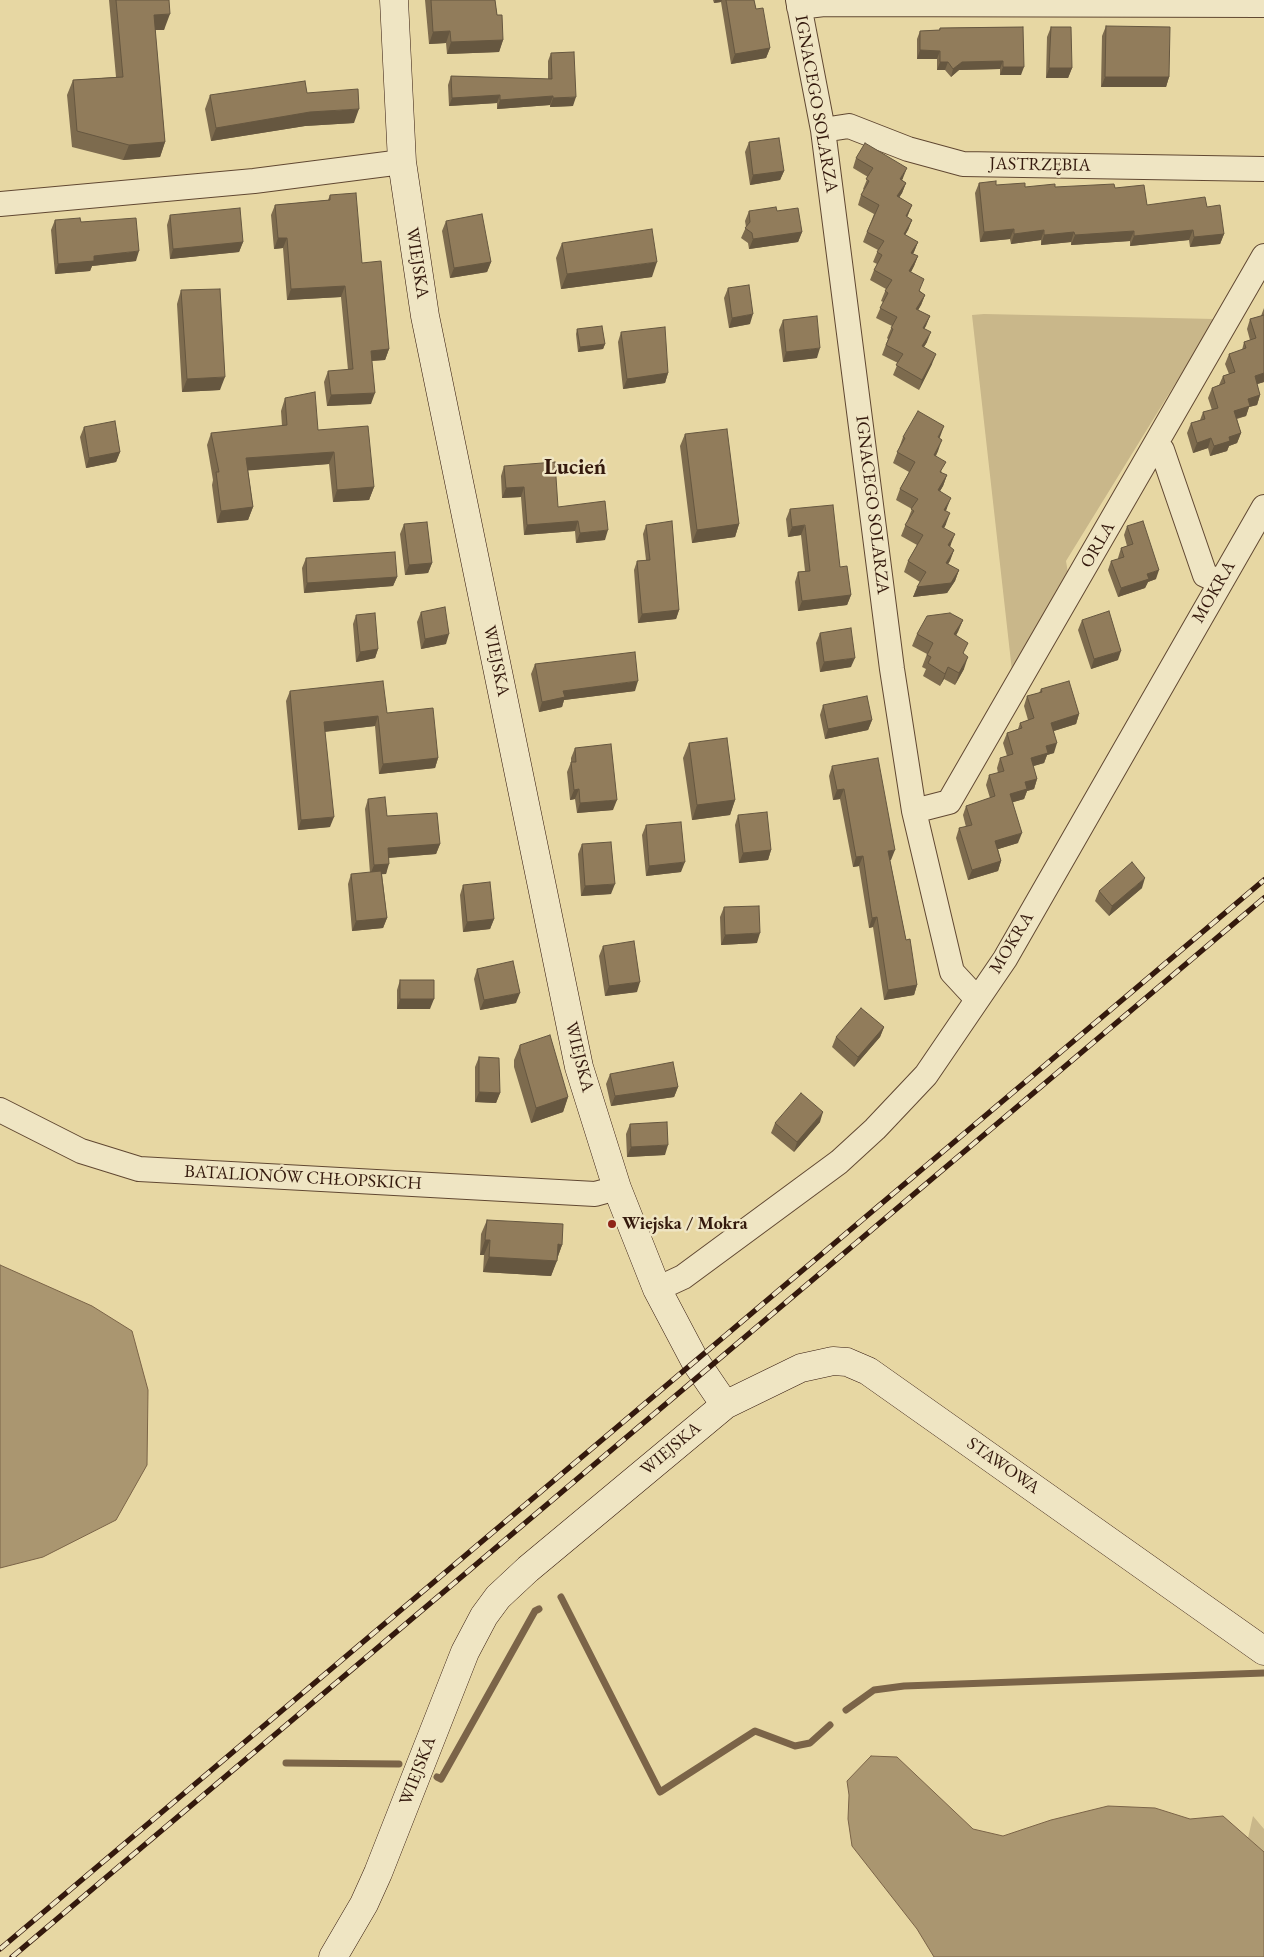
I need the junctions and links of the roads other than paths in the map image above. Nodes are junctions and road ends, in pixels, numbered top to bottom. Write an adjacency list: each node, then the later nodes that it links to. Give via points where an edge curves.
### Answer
1 (394, 0): 5 (street, WIEJSKA)
2 (799, 4): 3 (street); 4 (street, IGNACEGO SOLARZA)
3 (1264, 5)
4 (823, 130): 6 (street, JASTRZĘBIA, via 850,126 908,149 963,164); 12 (street, IGNACEGO SOLARZA, via 892,670)
5 (402, 162): 7 (street, via 254,181); 15 (street, WIEJSKA, via 425,316 579,1067)
6 (1264, 169)
7 (0, 204)
8 (1264, 256): 9 (street, ORLA)
9 (1156, 445): 11 (street, via 1162,450 1205,575); 12 (street, ORLA, via 948,802)
10 (1264, 507): 11 (street, MOKRA)
11 (1220, 582): 13 (street, MOKRA, via 1005,959)
12 (914, 811): 13 (street, IGNACEGO SOLARZA, via 952,972)
13 (977, 999): 16 (street, MOKRA, via 926,1075 858,1146 683,1277)
14 (0, 1110): 15 (street, BATALIONÓW CHŁOPSKICH, via 81,1151 139,1169 595,1194)
15 (617, 1188): 16 (street, WIEJSKA)
16 (657, 1289): 17 (street, WIEJSKA, via 685,1344)
17 (725, 1404): 18 (street, STAWOWA, via 818,1363 847,1362 868,1371); 19 (street, WIEJSKA, via 515,1580 484,1616 465,1652 378,1873)
18 (1264, 1651)
19 (333, 1957)

